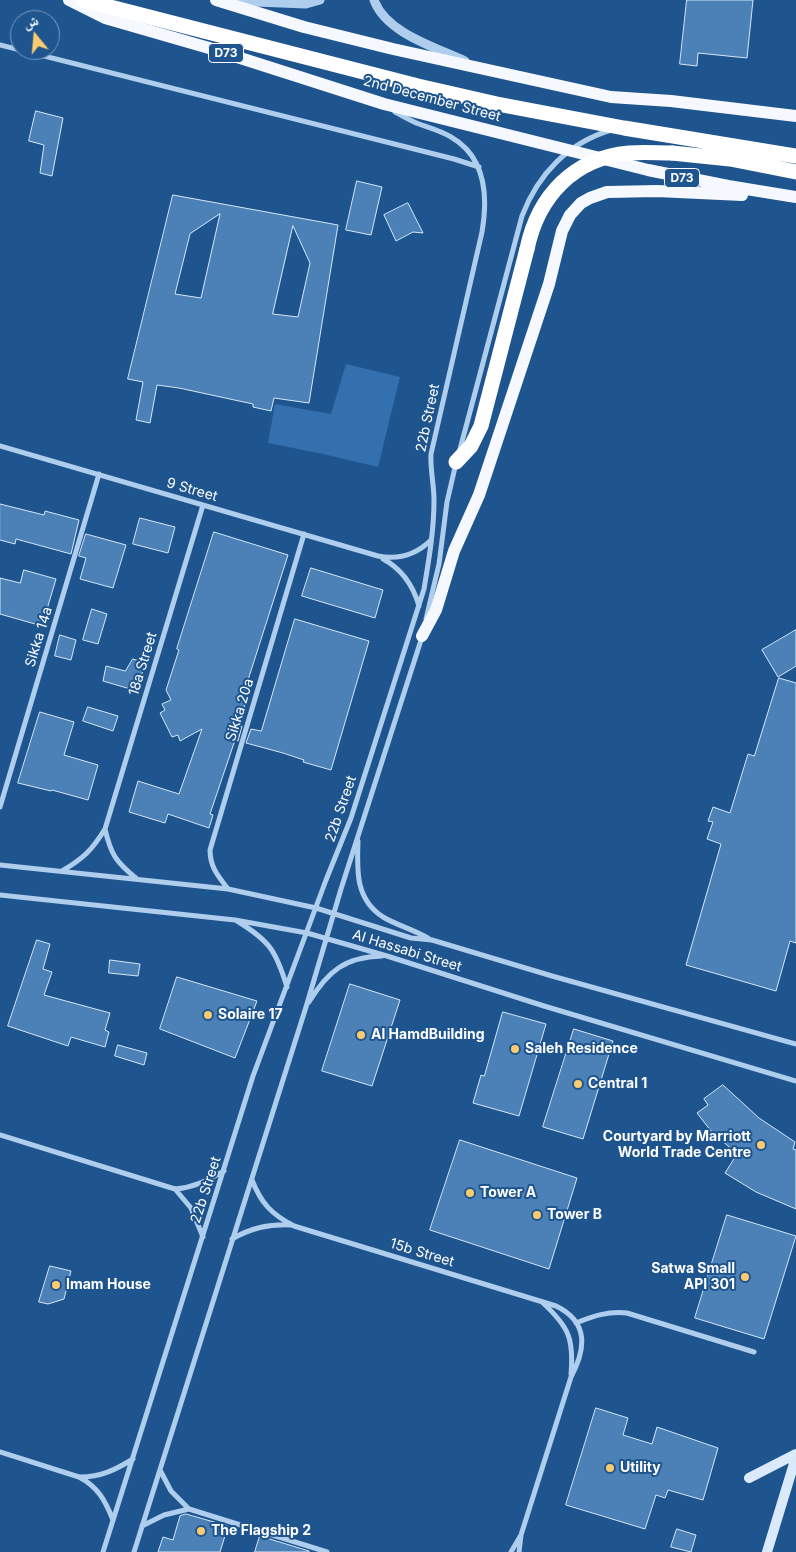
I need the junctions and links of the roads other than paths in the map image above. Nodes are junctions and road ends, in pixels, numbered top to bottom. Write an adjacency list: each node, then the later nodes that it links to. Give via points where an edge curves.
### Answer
1 (68, 0): 8 (main road, 2nd December Street / D73, via 104,18)
2 (83, 0): 10 (highway, via 418,86)
3 (216, 0): 4 (street, via 306,4); 7 (main road, via 304,27)
4 (320, 0)
5 (374, 0): 7 (street, via 398,30)
6 (0, 45): 13 (street)
7 (478, 67): 9 (main road, via 611,97)
8 (384, 104): 11 (main road, 2nd December Street / D73); 13 (street, 22b Street, via 406,118 455,139 467,149)
9 (796, 116)
10 (624, 128): 11 (street, 22b Street, via 596,135); 12 (highway)
11 (570, 150): 15 (main road, 2nd December Street / D73, via 680,177); 18 (street, 22b Street, via 541,179 522,216)
12 (796, 156)
13 (479, 167): 22 (street, 22b Street, via 485,217 431,454 434,499)
14 (796, 172): 18 (highway, bridge, via 730,159 643,152 602,158 577,170 547,198 534,222 480,426 471,446)
15 (768, 192): 16 (main road, 2nd December Street / D73); 25 (main road, via 731,195 657,190 608,192 590,198 570,215 562,231 549,284 479,495 454,551 436,610)
16 (796, 197)
17 (0, 446): 19 (street, 9 Street)
18 (456, 462): 25 (street, 22b Street, via 439,564)
19 (99, 474): 20 (street, 9 Street); 26 (street, Sikka 14a)
20 (203, 505): 21 (street, 9 Street); 27 (street, 18a Street)
21 (304, 534): 23 (street, 9 Street); 32 (street, Sikka 20a, via 210,850 214,872)
22 (431, 540): 23 (street, 9 Street, via 418,551 403,557); 24 (street, 22b Street)
23 (378, 556): 24 (street, 9 Street, via 405,576)
24 (419, 606): 34 (street, 22b Street, via 351,818)
25 (422, 636): 28 (street, 22b Street)
26 (0, 807)
27 (105, 829): 30 (street, 18a Street, via 91,851); 31 (street, via 117,862)
28 (359, 833): 35 (street, 22b Street); 39 (street, via 357,872 364,896 384,917)
29 (0, 865): 30 (street, Al Hassabi Street)
30 (62, 872): 31 (street, Al Hassabi Street)
31 (139, 880): 32 (street, Al Hassabi Street)
32 (228, 889): 34 (street, Al Hassabi Street)
33 (0, 895): 36 (street, Al Hassabi Street)
34 (316, 908): 35 (street, Al Hassabi Street); 37 (street, 22b Street)
35 (333, 914): 38 (street, 22b Street); 39 (street, Al Hassabi Street, via 411,938)
36 (235, 920): 37 (street, Al Hassabi Street); 41 (street, via 256,932 272,949)
37 (307, 933): 38 (street, Al Hassabi Street); 41 (street, 22b Street)
38 (326, 939): 40 (street, Al Hassabi Street); 42 (street, 22b Street)
39 (432, 940): 43 (street, Al Hassabi Street)
40 (387, 956): 42 (street, via 349,961 324,980); 44 (street, Al Hassabi Street)
41 (287, 987): 46 (street, 22b Street)
42 (306, 1007): 47 (street, 22b Street)
43 (796, 1044)
44 (796, 1081)
45 (0, 1135): 48 (street)
46 (224, 1170): 48 (street, via 199,1184); 50 (street, 22b Street)
47 (252, 1179): 49 (street, 15b Street, via 267,1207); 51 (street, 22b Street)
48 (175, 1189): 50 (street, via 190,1208)
49 (294, 1226): 51 (street, 15b Street, via 262,1226); 52 (street, 15b Street)
50 (203, 1237): 58 (street, 22b Street)
51 (232, 1240): 59 (street, 22b Street)
52 (543, 1303): 53 (street, 15b Street, via 562,1309); 55 (street, 15b Street, via 568,1332 572,1348)
53 (576, 1323): 54 (street, via 601,1314 627,1313); 55 (street, 15b Street, via 582,1350)
54 (754, 1352)
55 (571, 1377): 65 (street, 15b Street)
56 (0, 1452): 60 (street)
57 (796, 1456): 61 (main road); 71 (main road)
58 (133, 1459): 60 (street, via 106,1474); 63 (street, 22b Street)
59 (160, 1469): 62 (street, via 172,1491); 64 (street, 22b Street)
60 (79, 1477): 63 (street, via 99,1492)
61 (749, 1478)
62 (189, 1509): 64 (street, via 164,1515); 68 (street)
63 (113, 1520): 66 (street, 22b Street)
64 (142, 1526): 67 (street, 22b Street)
65 (521, 1535): 69 (street, 15b Street); 70 (street, 15b Street)
66 (103, 1552)
67 (134, 1552)
68 (327, 1552)
69 (511, 1552)
70 (519, 1552)
71 (767, 1552)

